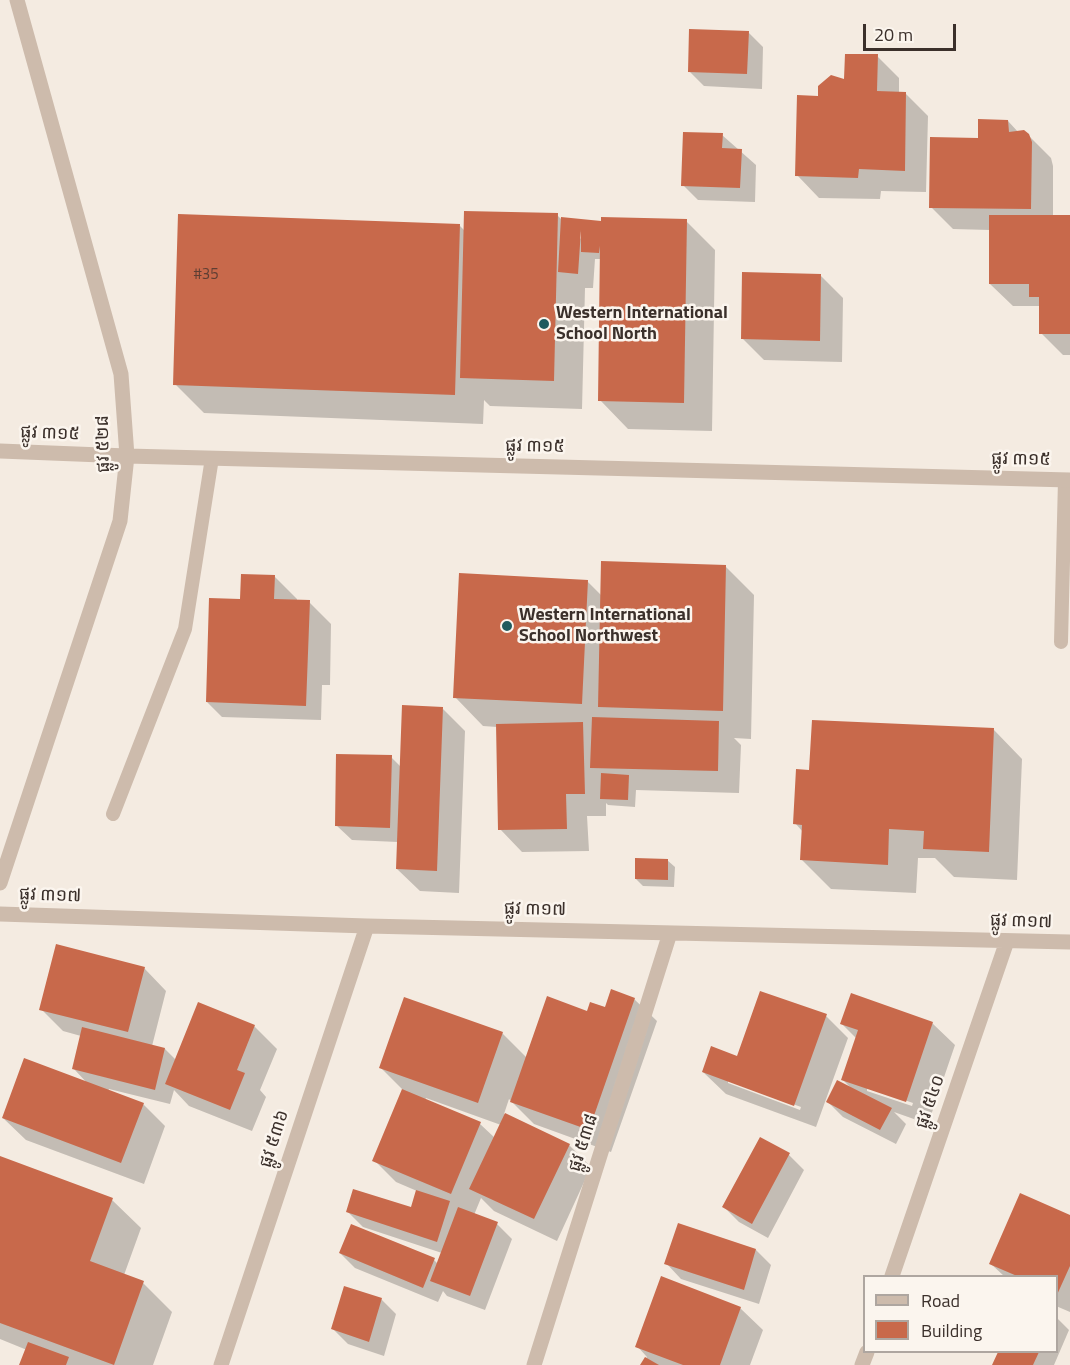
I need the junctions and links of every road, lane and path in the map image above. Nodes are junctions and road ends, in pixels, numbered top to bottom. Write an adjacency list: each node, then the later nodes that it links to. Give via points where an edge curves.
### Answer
1 (17, 0): 3 (street, ផ្លូវ ៥២៨, via 121,374)
2 (0, 451): 3 (street, ផ្លូវ ៣១៥)
3 (127, 456): 4 (street, ផ្លូវ ៣១៥); 8 (street, ផ្លូវ ៥២៨, via 120,521)
4 (212, 459): 5 (street, ផ្លូវ ៣១៥); 7 (lane, via 185,629)
5 (1067, 480): 6 (lane)
6 (1061, 642)
7 (113, 814)
8 (0, 883)
9 (0, 914): 10 (street, ផ្លូវ ៣១៧)
10 (368, 926): 11 (street, ផ្លូវ ៣១៧); 15 (street, ផ្លូវ ៥៣៦)
11 (670, 933): 12 (street, ផ្លូវ ៣១៧); 16 (street, ផ្លូវ ៥៣៨)
12 (1007, 940): 13 (street, ផ្លូវ ៣១៧); 14 (street, ផ្លូវ ៥៤០)
13 (1070, 942)
14 (892, 1275)
15 (220, 1365)
16 (534, 1365)

